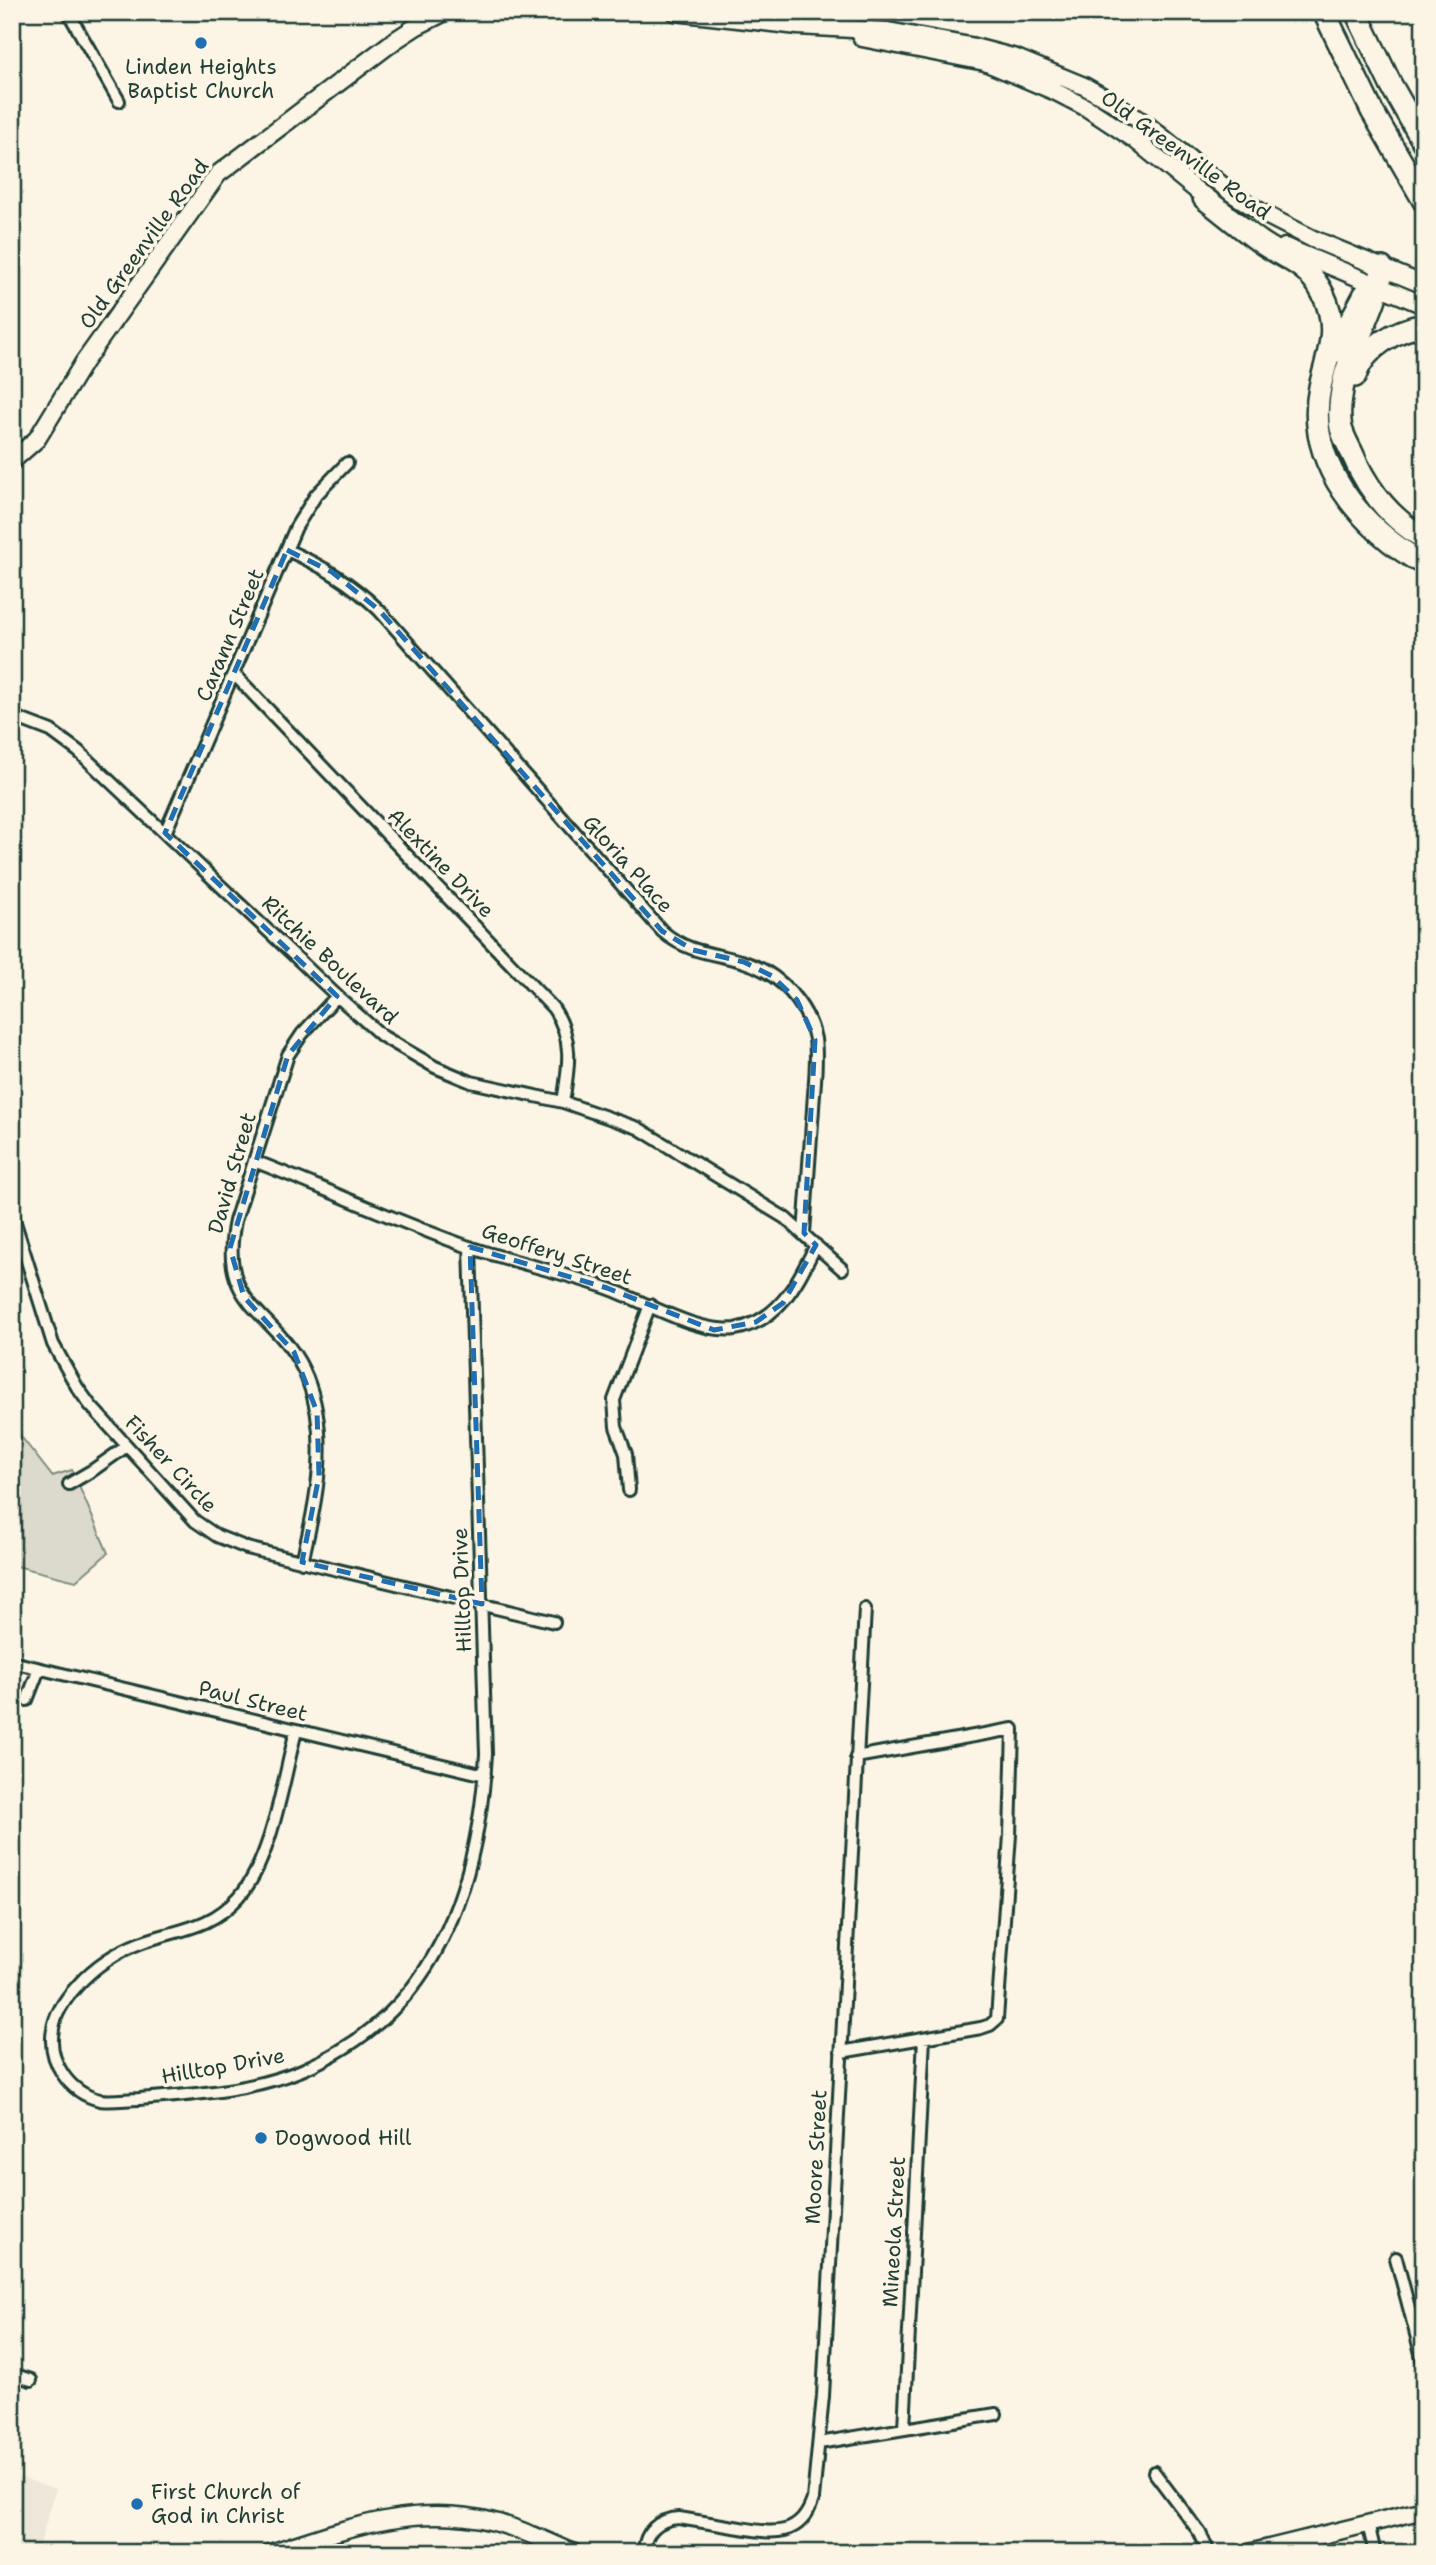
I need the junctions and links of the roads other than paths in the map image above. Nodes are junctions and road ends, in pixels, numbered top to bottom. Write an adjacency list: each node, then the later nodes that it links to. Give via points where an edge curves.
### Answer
1 (68, 12): 7 (street)
2 (445, 12): 16 (main road, Old Greenville Road, via 401,36 218,174 84,362 37,439)
3 (675, 12): 6 (main road, Old Greenville Road)
4 (1324, 12): 10 (highway, via 1372,111)
5 (1356, 12): 8 (highway)
6 (798, 26): 9 (main road, Old Greenville Road, via 953,54 1020,76 1087,108 1134,139); 11 (main road, Old Greenville Road, via 888,32 970,46 1050,71 1136,118 1264,214)
7 (119, 101)
8 (1424, 143)
9 (1204, 198): 11 (main road, Old Greenville Road, via 1300,254); 15 (highway, via 1312,277 1331,318)
10 (1424, 201)
11 (1378, 279): 12 (main road, Old Greenville Road); 13 (main road, Old Greenville Road); 15 (highway); 18 (highway, via 1340,404 1341,428)
12 (1424, 285)
13 (1424, 305)
14 (1424, 325): 18 (highway, via 1393,335 1368,353 1359,366 1348,406)
15 (1329, 360): 21 (highway, via 1318,408 1319,431 1331,468 1366,520 1399,550)
16 (12, 461)
17 (346, 463): 20 (street, Carann Street, via 308,505)
18 (1356, 464): 19 (highway, via 1391,514)
19 (1424, 538)
20 (287, 550): 22 (street, Carann Street); 29 (street, Gloria Place, via 350,583 379,610 666,935 696,951 756,966 797,1000 815,1040)
21 (1424, 564)
22 (233, 674): 24 (street, Carann Street); 26 (street, Alextine Drive, via 553,1008 569,1048)
23 (12, 716): 24 (street, Ritchie Boulevard, via 64,740)
24 (165, 833): 25 (street, Ritchie Boulevard)
25 (337, 996): 26 (street, Ritchie Boulevard, via 382,1036 435,1067 493,1088); 27 (street, David Street, via 288,1055)
26 (563, 1102): 29 (street, Ritchie Boulevard, via 638,1128)
27 (254, 1161): 31 (street, Geoffery Street); 37 (street, David Street, via 235,1221 231,1258 244,1297 299,1361 317,1412 319,1476)
28 (12, 1213): 34 (street, Fisher Circle, via 58,1355 87,1401)
29 (804, 1233): 30 (street, Ritchie Boulevard)
30 (816, 1245): 32 (street, Ritchie Boulevard); 33 (street, Geoffery Street, via 783,1303 749,1325 714,1329)
31 (470, 1247): 33 (street, Geoffery Street); 38 (street, Hilltop Drive)
32 (842, 1269)
33 (650, 1305): 36 (street, via 614,1400)
34 (127, 1446): 35 (street); 37 (street, Fisher Circle, via 206,1529 229,1542)
35 (69, 1484)
36 (629, 1490)
37 (302, 1562): 38 (street, Fisher Circle)
38 (482, 1604): 40 (street, Fisher Circle); 46 (street, Hilltop Drive)
39 (865, 1609): 45 (street, Moore Street)
40 (554, 1622)
41 (12, 1662): 42 (street, Paul Street)
42 (39, 1669): 43 (street); 44 (street, Paul Street)
43 (27, 1700)
44 (296, 1731): 46 (street, Paul Street); 46 (street, Hilltop Drive, via 261,1861 240,1896 198,1927 140,1943 111,1958 86,1977 64,2004 53,2028 53,2052 62,2074 83,2093 105,2101 268,2081 320,2062 368,2032 414,1986 445,1935 470,1859)
45 (856, 1757): 47 (street, via 1013,1729 999,2015 990,2025); 48 (street, Moore Street)
46 (485, 1775)
47 (924, 2038): 48 (street); 54 (street, Mineola Street)
48 (841, 2052): 55 (street, Moore Street)
49 (1396, 2258): 50 (street)
50 (1424, 2365)
51 (12, 2374): 52 (street)
52 (31, 2380)
53 (996, 2414): 54 (street)
54 (904, 2428): 55 (street)
55 (820, 2443): 61 (street, Moore Street, via 813,2500 796,2526 773,2533 669,2519 651,2530)
56 (1154, 2472): 62 (street, via 1200,2533)
57 (1424, 2510): 58 (main road)
58 (1368, 2524): 63 (main road); 64 (street)
59 (270, 2553): 60 (main road, via 372,2521 433,2514 492,2522)
60 (574, 2553)
61 (644, 2553)
62 (1209, 2553)
63 (1249, 2553)
64 (1375, 2553)

